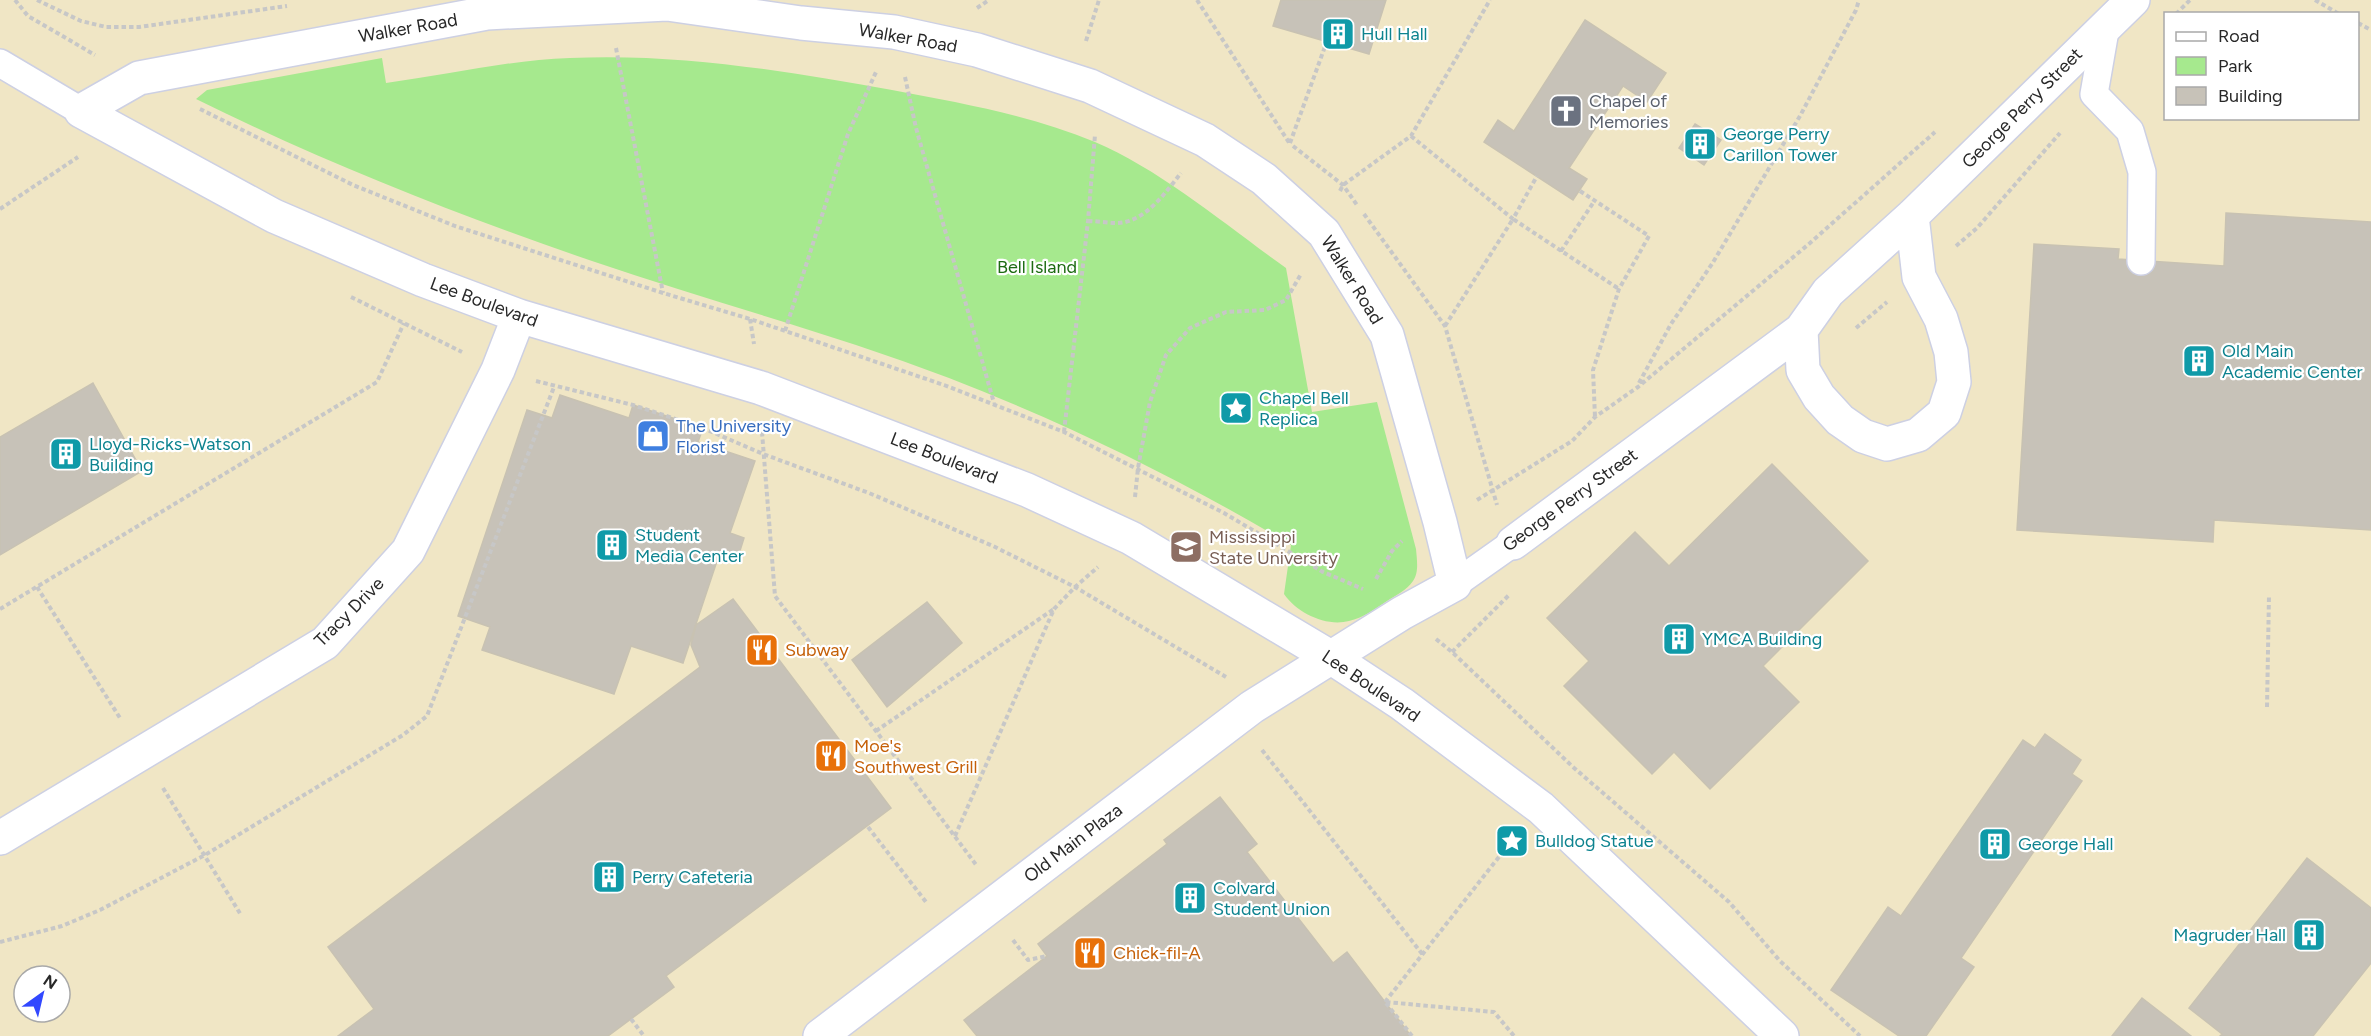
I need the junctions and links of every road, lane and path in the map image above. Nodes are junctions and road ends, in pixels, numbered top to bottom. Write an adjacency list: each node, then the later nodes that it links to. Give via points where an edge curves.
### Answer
1 (15, 0): 18 (path, via 28,16)
2 (37, 0): 10 (path, via 81,21 106,27 139,27)
3 (1099, 0): 19 (path, via 1086,41)
4 (1197, 0): 16 (path, via 1290,144)
5 (1490, 0): 22 (path)
6 (1859, 0): 46 (path, via 1800,116 1712,264 1671,324)
7 (2133, 0): 14 (street, George Perry Street)
8 (2190, 0): 12 (path)
9 (2314, 0): 13 (path)
10 (293, 5)
11 (610, 7): 15 (street, Walker Road, via 667,4); 18 (street, Walker Road, via 486,13); 37 (path)
12 (2178, 12)
13 (2335, 12)
14 (2106, 25): 30 (street, George Perry Street); 34 (lane, via 2094,94 2130,131 2142,172)
15 (894, 32): 19 (street, Walker Road, via 977,51); 43 (path, via 848,134); 48 (path, via 916,128)
16 (1327, 42)
17 (0, 63): 20 (lane, Lee Boulevard)
18 (139, 78): 20 (street, Walker Road); 37 (path, via 353,185 455,226)
19 (1090, 86): 23 (street, Walker Road); 32 (path, via 1096,142)
20 (81, 111): 38 (street, Lee Boulevard, via 274,216)
21 (1939, 128): 46 (path, via 1810,243)
22 (1411, 136): 26 (path); 31 (path)
23 (1205, 140): 32 (path, via 1153,206 1118,223); 52 (street, Walker Road, via 1264,179 1324,233 1387,335)
24 (71, 149): 29 (path, via 81,155)
25 (1537, 176): 31 (path)
26 (1343, 185)
27 (1580, 191): 28 (path)
28 (1595, 200): 33 (path); 35 (path, via 1649,236)
29 (0, 209)
30 (1912, 216): 42 (street, George Perry Street, via 1828,292); 42 (street, via 1918,277 1941,319 1951,352 1954,382 1944,412 1918,435 1887,444 1863,436 1840,420 1819,397 1803,370)
31 (1513, 219): 33 (path); 41 (path)
32 (1088, 220): 50 (path)
33 (1560, 251): 35 (path)
34 (2141, 261)
35 (1619, 289): 49 (path, via 1593,370)
36 (342, 292): 40 (path)
37 (663, 293): 39 (path)
38 (519, 316): 44 (street, Tracy Drive); 47 (street, Lee Boulevard)
39 (750, 319): 43 (path); 47 (path)
40 (404, 323): 44 (path); 57 (path, via 377,382)
41 (1445, 326)
42 (1801, 330): 53 (street, George Perry Street)
43 (785, 331): 48 (path)
44 (498, 370): 45 (path); 67 (street, Tracy Drive, via 408,551 325,643)
45 (554, 387): 51 (path, via 633,405 703,428); 70 (path, via 426,716 403,735 205,855 62,926)
46 (1638, 387): 49 (path)
47 (761, 388): 51 (path); 60 (street, Lee Boulevard, via 1027,490 1131,538)
48 (994, 404): 50 (path)
49 (1595, 417): 52 (path, via 1572,441)
50 (1064, 432): 55 (path, via 1224,513 1323,572)
51 (763, 454): 62 (path, via 869,493 993,546 1075,587 1224,675); 63 (path, via 775,596)
52 (1440, 522): 54 (street, Walker Road); 55 (path, via 1401,541)
53 (1513, 543): 54 (lane, George Perry Street)
54 (1455, 584): 59 (street, George Perry Street)
55 (1369, 591): 59 (path, via 1377,607)
56 (2269, 595): 61 (path)
57 (0, 609)
58 (1054, 609): 63 (path)
59 (1402, 613): 60 (street, George Perry Street); 64 (path, via 1452,652)
60 (1332, 658): 62 (street, Old Main Plaza); 65 (street, Lee Boulevard, via 1402,704)
61 (2267, 707)
62 (1245, 712): 68 (street, Old Main Plaza); 71 (path)
63 (876, 731): 68 (path)
64 (1573, 767): 65 (path); 79 (path, via 1729,902 1780,961)
65 (1541, 808): 71 (path); 78 (street, Lee Boulevard)
66 (868, 826): 69 (path)
67 (0, 838)
68 (1001, 898): 69 (street, Old Main Plaza)
69 (952, 936): 75 (street, Old Main Plaza)
70 (0, 942)
71 (1423, 955): 72 (path)
72 (1386, 1002): 76 (path); 77 (path, via 1494,1012)
73 (631, 1019): 74 (path)
74 (644, 1036)
75 (820, 1036)
76 (1412, 1036)
77 (1514, 1036)
78 (1782, 1036)
79 (1860, 1036)

